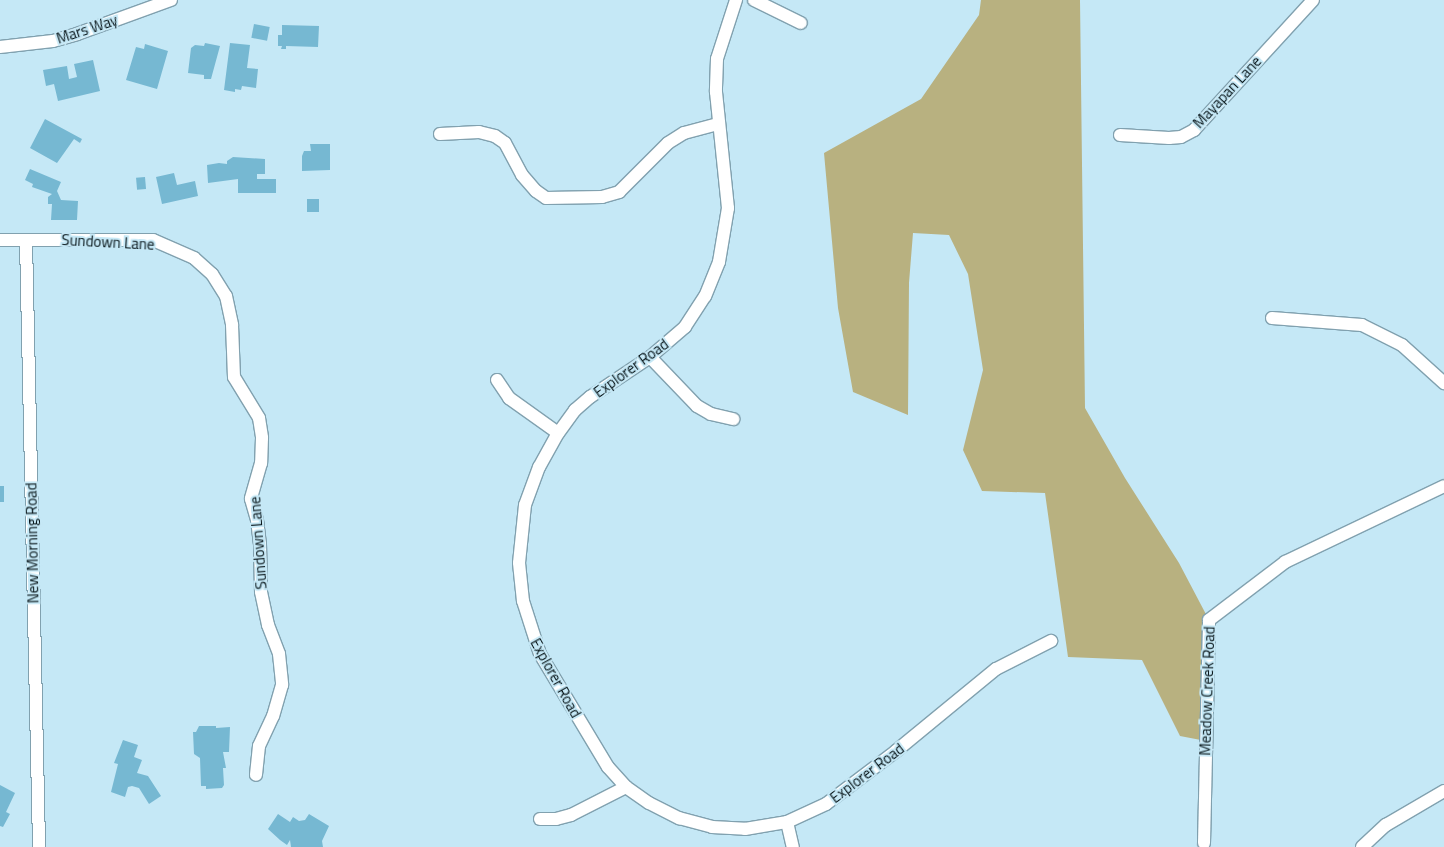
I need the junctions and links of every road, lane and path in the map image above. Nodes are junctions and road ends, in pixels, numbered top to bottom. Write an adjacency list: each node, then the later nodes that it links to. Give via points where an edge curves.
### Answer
1 (171, 0): 6 (street, Mars Way, via 78,34)
2 (736, 0): 7 (street, Explorer Road, via 717,59)
3 (754, 0): 5 (street)
4 (1313, 0): 9 (street, Mayapan Lane, via 1194,130 1181,137 1169,138)
5 (801, 23)
6 (0, 47)
7 (718, 124): 8 (street, via 684,132 668,143 619,192 602,197 546,198 522,175 508,148 495,136 479,132); 13 (street, Explorer Road, via 728,208 719,262 705,296 689,322)
8 (440, 134)
9 (1120, 135)
10 (0, 240): 11 (street, Sundown Lane)
11 (26, 240): 20 (street, Sundown Lane, via 153,240 194,258 212,274 226,296 232,325 234,377 259,418 262,438 261,463 251,499 259,538 261,592 268,625 279,654 282,685 273,716 259,746); 26 (street, New Morning Road)
12 (1272, 318): 15 (street, via 1362,325 1402,345)
13 (650, 357): 16 (street, via 697,406 711,414); 17 (street, Explorer Road, via 590,397)
14 (497, 380): 17 (street, via 509,398)
15 (1444, 383)
16 (733, 419)
17 (558, 433): 21 (street, Explorer Road, via 539,467 526,505 519,543 523,601 533,638 549,670 608,767)
18 (1444, 486): 25 (street, Meadow Creek Road, via 1285,562 1209,620)
19 (1051, 641): 24 (street, Explorer Road, via 996,669 838,796 813,811)
20 (256, 775)
21 (626, 788): 23 (street, via 571,814 556,819); 24 (street, Explorer Road, via 664,812 712,827 745,829)
22 (1444, 791): 28 (street, via 1386,825)
23 (540, 819)
24 (787, 822): 27 (street)
25 (1204, 843)
26 (38, 847)
27 (793, 847)
28 (1362, 847)

